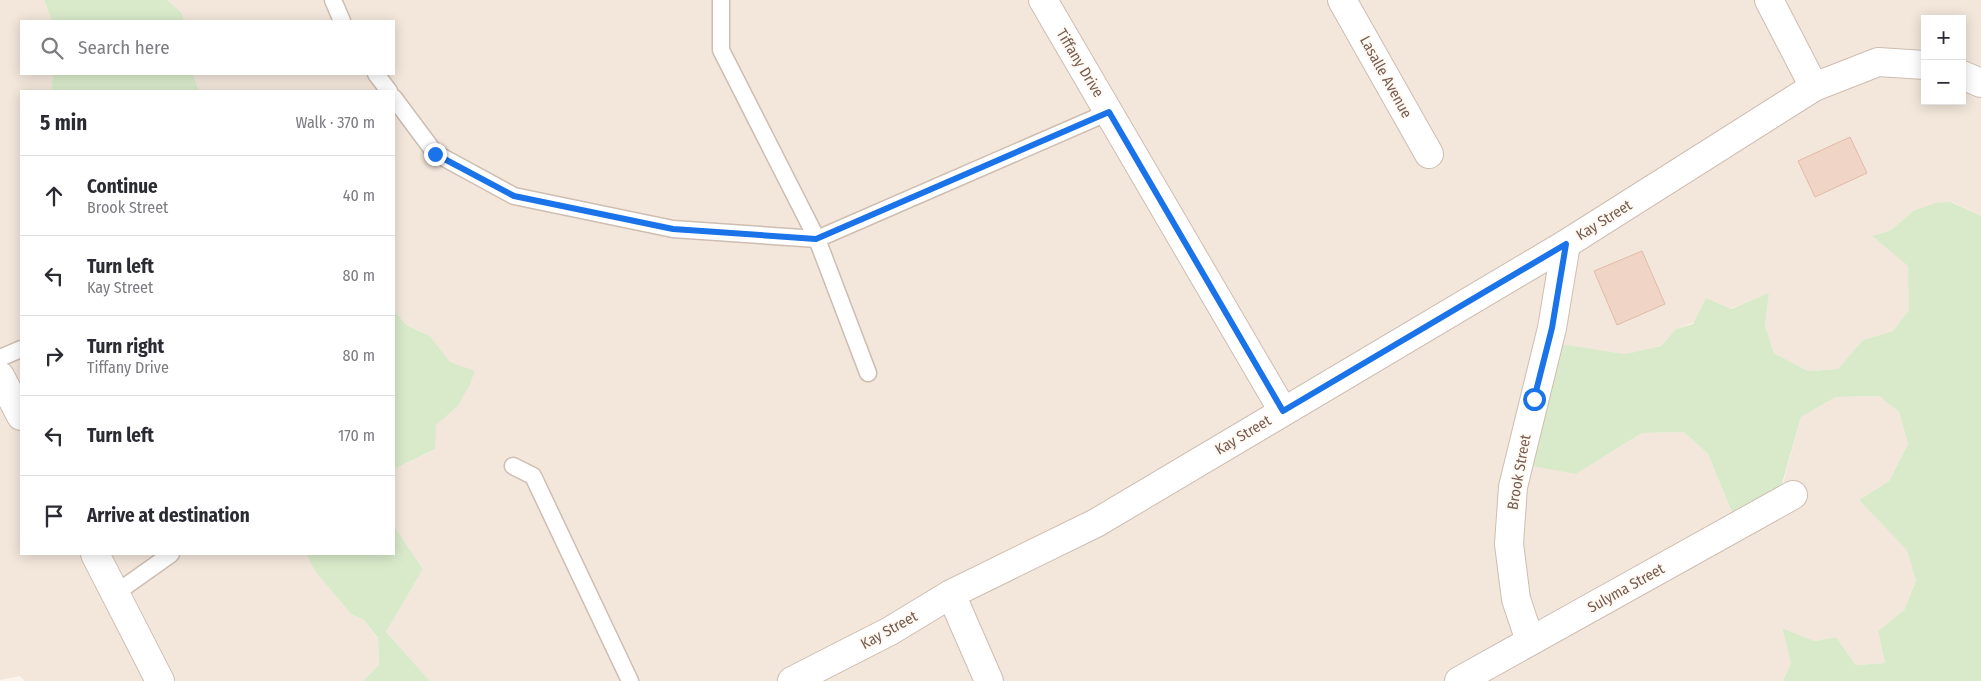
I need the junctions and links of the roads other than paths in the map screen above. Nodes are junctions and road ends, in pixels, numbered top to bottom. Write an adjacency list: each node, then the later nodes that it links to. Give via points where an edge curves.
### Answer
1 (333, 0): 6 (lane)
2 (721, 0): 16 (lane, via 720,50)
3 (1043, 0): 14 (street, Tiffany Drive)
4 (1342, 0): 15 (street, Lasalle Avenue)
5 (1768, 0): 11 (street)
6 (342, 20)
7 (1921, 66): 11 (street, Kay Street, via 1878,62)
8 (377, 75): 12 (lane)
9 (1966, 77): 10 (street)
10 (1981, 83)
11 (1814, 87): 17 (street, Kay Street)
12 (388, 90)
13 (395, 99): 16 (lane, via 435,154 514,196 673,229)
14 (1109, 112): 16 (lane); 22 (street, Tiffany Drive)
15 (1429, 154)
16 (816, 239): 20 (lane)
17 (1566, 244): 22 (street, Kay Street); 30 (street, Brook Street, via 1552,328 1513,487 1509,544 1516,599)
18 (20, 349): 19 (lane)
19 (0, 358)
20 (868, 373)
21 (0, 376): 23 (street)
22 (1283, 411): 29 (street, Kay Street, via 1096,523)
23 (20, 414)
24 (513, 466): 32 (lane, via 533,476)
25 (1793, 495): 30 (street, Sulyma Street)
26 (96, 555): 28 (street)
27 (170, 555): 28 (lane)
28 (116, 593): 31 (street)
29 (951, 594): 33 (street, Kay Street, via 890,631); 34 (street)
30 (1530, 641): 35 (street, Sulyma Street)
31 (160, 681)
32 (630, 681)
33 (792, 681)
34 (989, 681)
35 (1459, 681)

